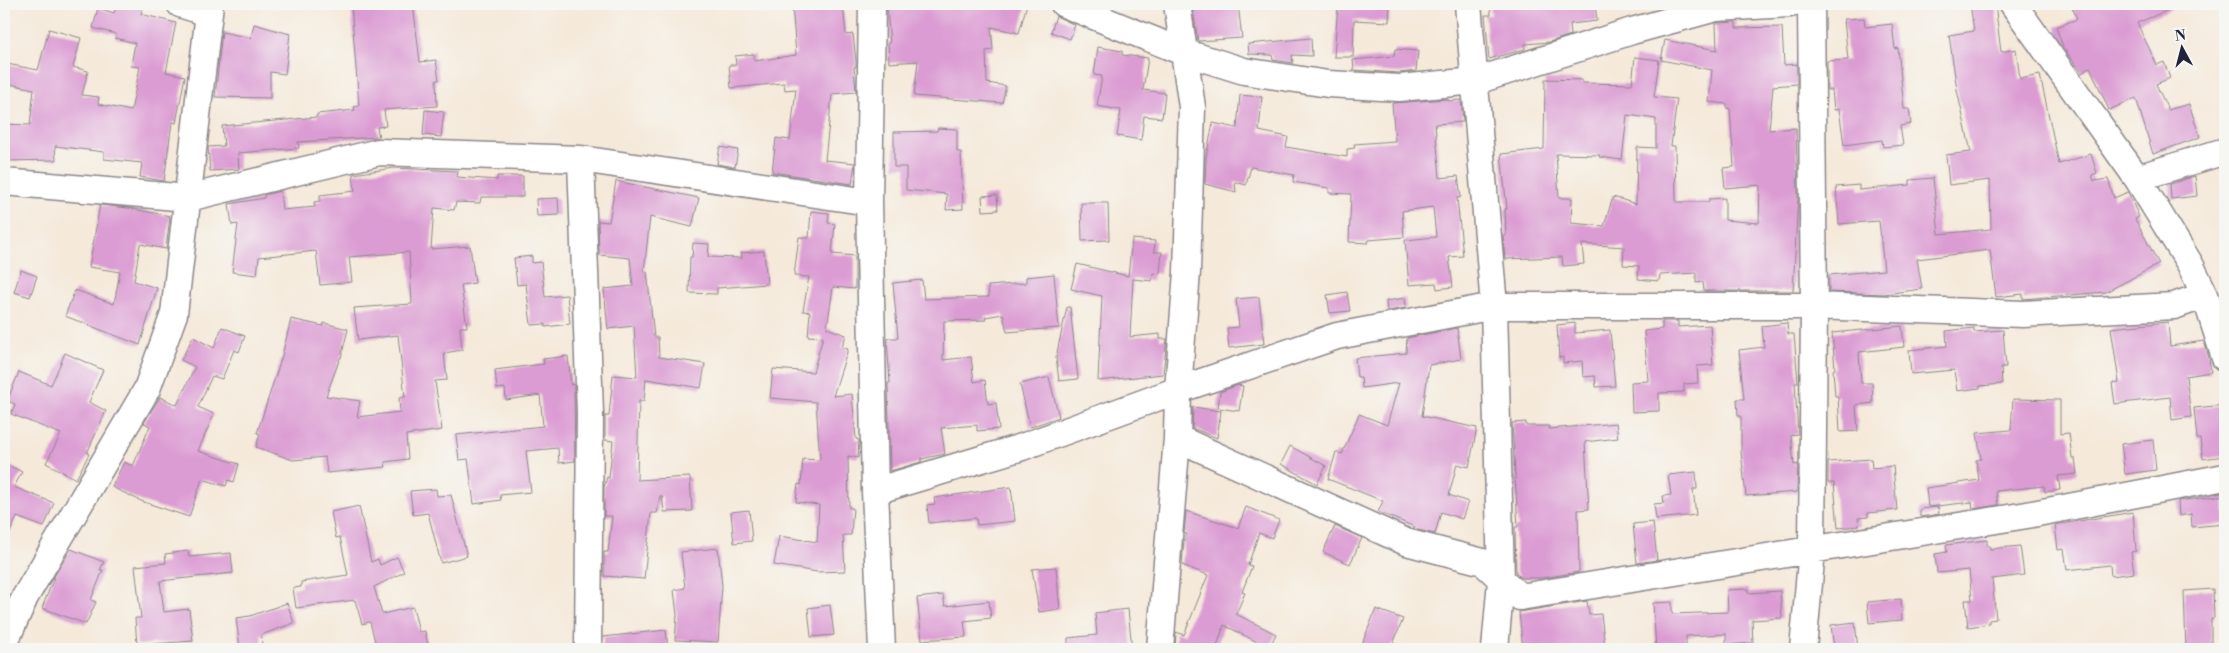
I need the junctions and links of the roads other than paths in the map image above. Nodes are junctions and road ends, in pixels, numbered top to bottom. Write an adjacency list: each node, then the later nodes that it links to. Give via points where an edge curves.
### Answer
1 (180, 4): 9 (street)
2 (872, 4): 17 (street)
3 (1064, 4): 10 (street)
4 (1177, 4): 10 (street)
5 (1468, 4): 11 (street)
6 (1790, 4): 11 (street, via 1716,8 1632,30)
7 (1811, 4): 20 (street)
8 (2013, 4): 14 (street)
9 (209, 8): 16 (street)
10 (1183, 52): 11 (street, via 1244,71 1328,84 1399,88); 22 (street, via 1192,107 1187,272)
11 (1476, 81): 19 (street)
12 (2225, 151): 14 (street)
13 (581, 159): 16 (street, via 379,152); 17 (street); 29 (street, via 590,413)
14 (2137, 178): 18 (street, via 2190,264)
15 (4, 182): 16 (street)
16 (188, 198): 28 (street, via 174,314 147,389 25,597)
17 (869, 202): 25 (street)
18 (2205, 295): 20 (street, via 2174,306 2023,314); 21 (street)
19 (1494, 306): 20 (street); 22 (street, via 1337,336); 27 (street)
20 (1814, 306): 26 (street)
21 (2225, 358)
22 (1178, 390): 23 (street); 25 (street, via 1022,447)
23 (1177, 438): 27 (street, via 1406,542 1484,562); 31 (street)
24 (2225, 477): 26 (street, via 2027,515)
25 (875, 492): 30 (street)
26 (1812, 550): 27 (street, via 1520,598); 33 (street)
27 (1501, 580): 32 (street)
28 (4, 644)
29 (588, 649)
30 (882, 649)
31 (1160, 649)
32 (1495, 649)
33 (1803, 649)

